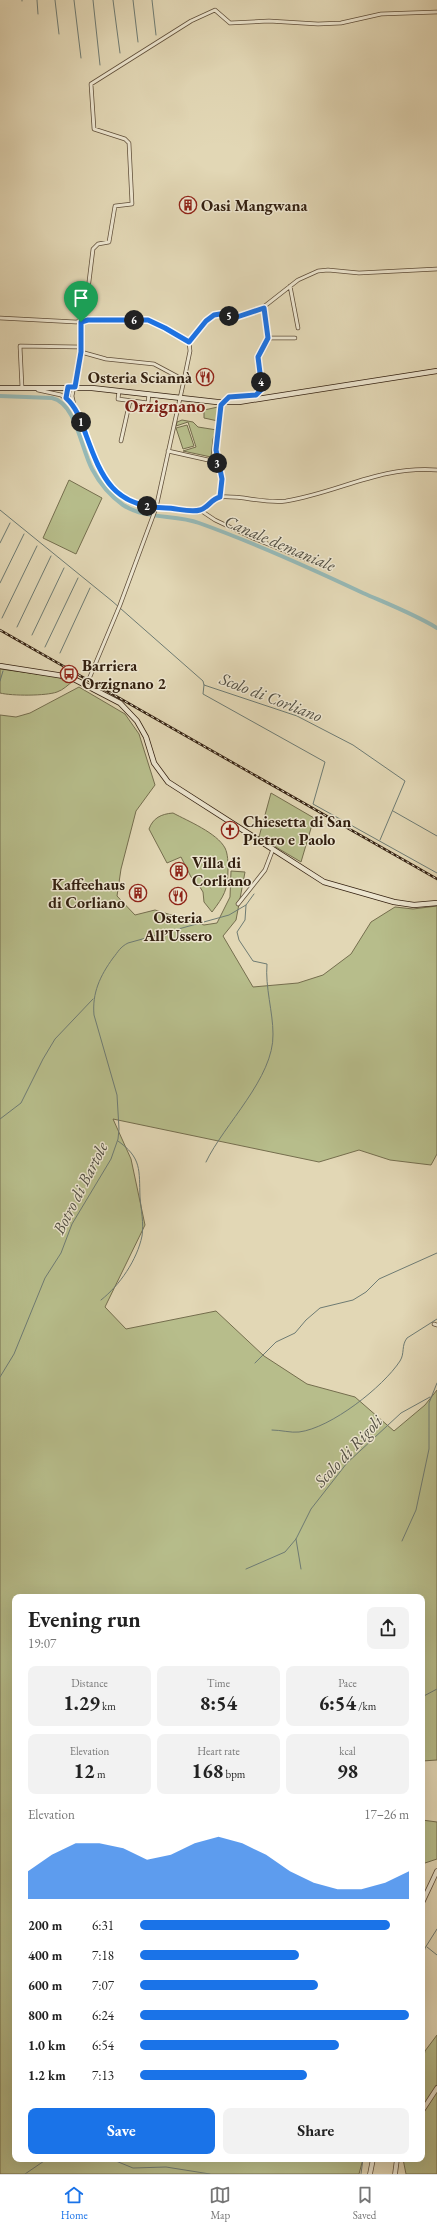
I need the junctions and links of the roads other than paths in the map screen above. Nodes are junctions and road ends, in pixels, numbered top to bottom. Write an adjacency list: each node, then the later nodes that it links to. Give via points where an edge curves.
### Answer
1 (437, 12): 6 (street, via 381,14 350,22 318,24 269,21 230,23 215,10 190,21 91,84 94,129 126,139 129,143 132,204 114,206 109,242 98,244 93,249 85,314)
2 (437, 269): 3 (street, via 359,273 321,270)
3 (290, 286): 4 (street); 7 (street)
4 (264, 308): 8 (street); 10 (street, via 237,317 214,315)
5 (0, 318): 6 (street)
6 (81, 322): 10 (street, via 148,320); 11 (street)
7 (298, 328)
8 (268, 338): 9 (street); 25 (street, via 258,357 262,384 260,392 251,396 229,397)
9 (295, 338)
10 (189, 342): 14 (street, via 190,350)
11 (80, 347): 12 (street); 18 (street, via 20,346)
12 (81, 352): 14 (street, via 106,359 154,364); 16 (street)
13 (437, 371): 25 (main road, via 260,400)
14 (184, 380): 23 (street)
15 (68, 387): 16 (main road); 19 (main road); 22 (street)
16 (75, 387): 20 (main road); 26 (street, via 72,396)
17 (0, 388): 18 (main road)
18 (22, 388): 19 (main road)
19 (30, 388): 22 (street)
20 (119, 391): 21 (main road); 24 (street, via 118,399)
21 (149, 394): 23 (main road); 24 (street, via 148,403)
22 (66, 398): 26 (street)
23 (181, 398): 25 (main road); 28 (street)
24 (130, 401): 27 (street)
25 (222, 402): 29 (street)
26 (74, 405): 32 (street, via 96,463 110,487 126,500)
27 (121, 441)
28 (168, 451): 29 (street); 32 (street)
29 (217, 462): 31 (street, via 222,479)
30 (437, 470): 31 (street, via 374,475 281,502)
31 (220, 497): 33 (street)
32 (156, 508): 33 (street); 36 (street)
33 (200, 510): 34 (street, via 206,516)
34 (314, 563)
35 (0, 666): 37 (main road, via 79,680 120,703 139,724 154,763 168,782)
36 (89, 679)
37 (273, 849): 38 (main road, via 330,884 394,902 414,905); 39 (street, via 265,870)
38 (437, 903)
39 (238, 904)
40 (437, 1871): 41 (street)
41 (425, 1897)
42 (437, 2088): 43 (street)
43 (425, 2106)
44 (372, 2162): 46 (street)
45 (397, 2162): 47 (street)
46 (370, 2174)
47 (395, 2174)

